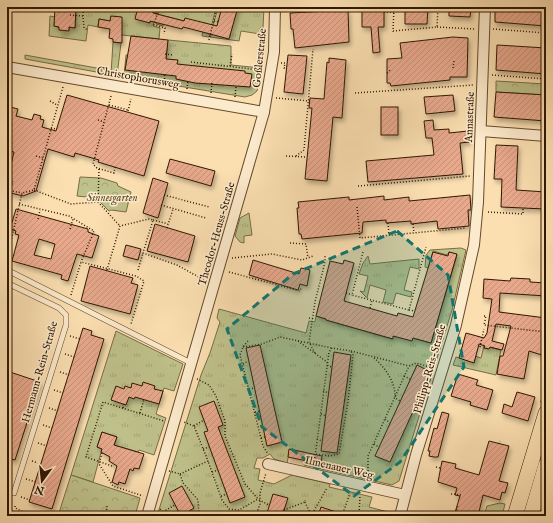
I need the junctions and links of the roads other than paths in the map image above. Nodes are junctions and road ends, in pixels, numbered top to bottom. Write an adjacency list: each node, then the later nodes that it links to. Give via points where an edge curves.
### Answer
1 (275, 7): 4 (street, Goßlerstraße, via 272,71)
2 (485, 7): 5 (street, Annastraße)
3 (7, 67): 4 (street, Christophorusweg)
4 (264, 112): 10 (street, Theodor-Heuss-Straße)
5 (481, 131): 6 (street); 7 (street, Annastraße)
6 (546, 136)
7 (476, 227): 15 (street, Philipp-Reis-Straße, via 470,265 443,370)
8 (7, 270): 10 (lane)
9 (7, 283): 14 (lane, Hermann-Rein-Straße, via 58,308 66,315 63,334 14,493)
10 (192, 363): 16 (street, Theodor-Heuss-Straße)
11 (546, 413): 18 (main road)
12 (268, 464): 15 (street, Ilmenauer Weg)
13 (546, 465): 19 (main road)
14 (7, 491)
15 (406, 495): 17 (street, Philipp-Reis-Straße)
16 (147, 516)
17 (400, 516)
18 (515, 516)
19 (531, 516)

